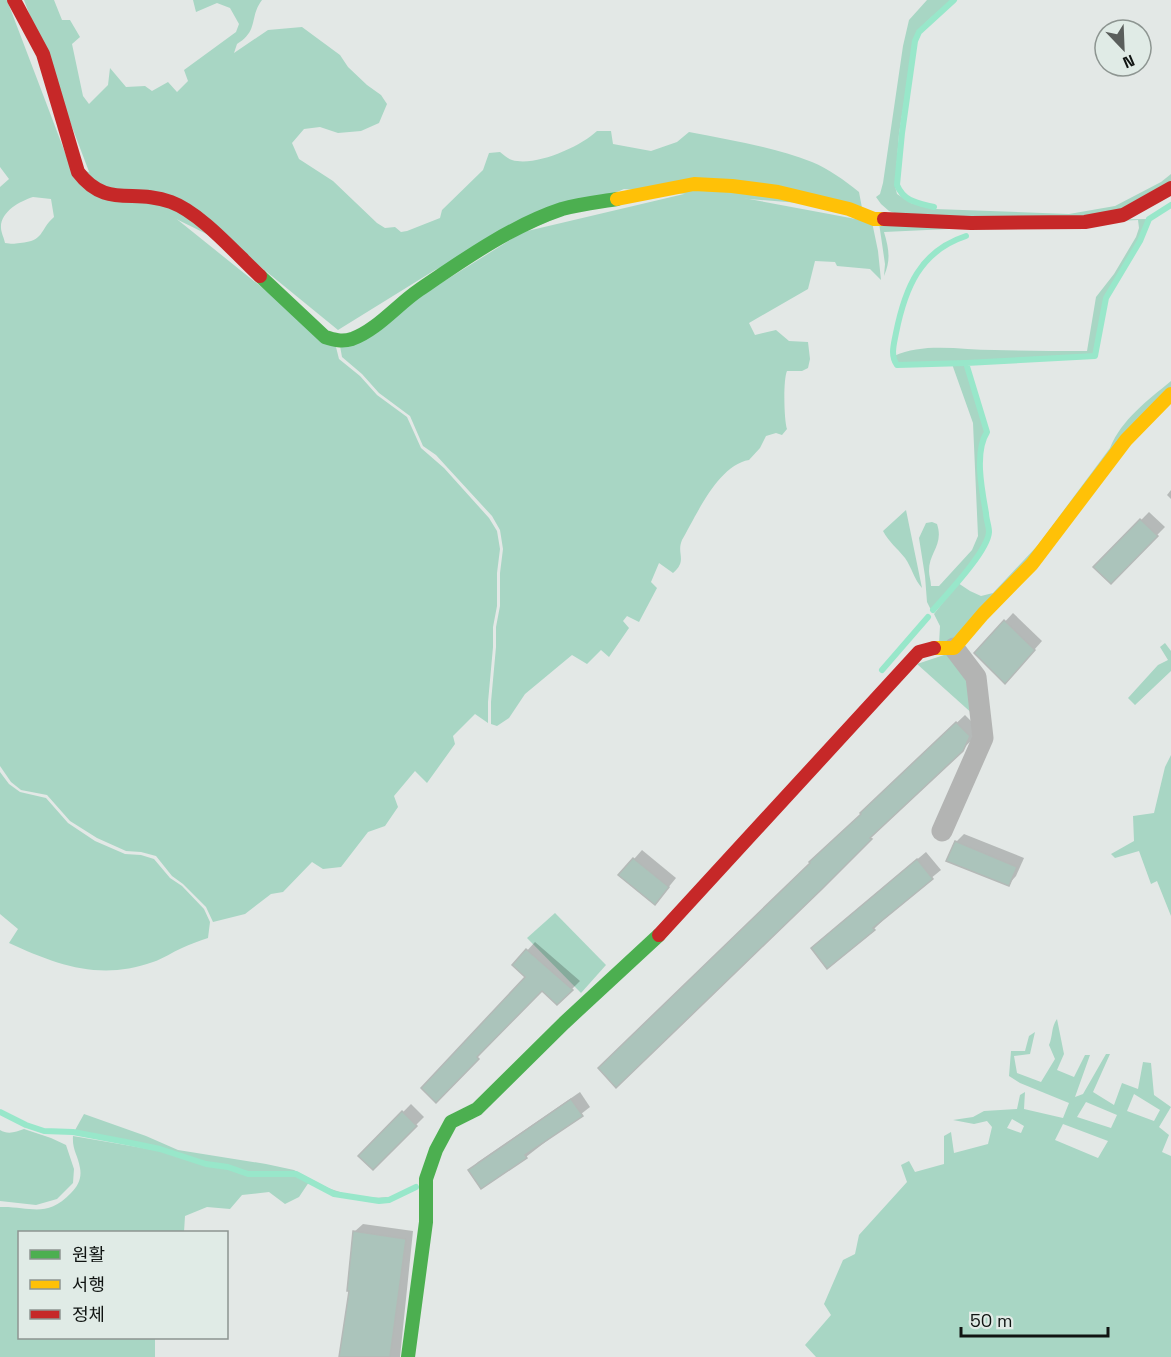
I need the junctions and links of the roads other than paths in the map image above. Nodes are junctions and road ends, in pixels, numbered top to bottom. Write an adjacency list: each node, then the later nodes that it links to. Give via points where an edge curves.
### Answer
1 (14, 0): 2 (street, via 43,54 78,172 88,185 105,194 147,196 171,202 192,213 325,337 337,341 370,329 458,263 526,225 563,209 694,184 778,192 874,219 971,223 1085,222 1123,215)
2 (1171, 188)
3 (1171, 394): 4 (street, via 1126,440 1032,564)
4 (954, 648): 5 (street, via 975,677 983,738); 6 (street, via 919,652 666,929 477,1109 451,1122 426,1179 426,1222)
5 (942, 831)
6 (408, 1357)

